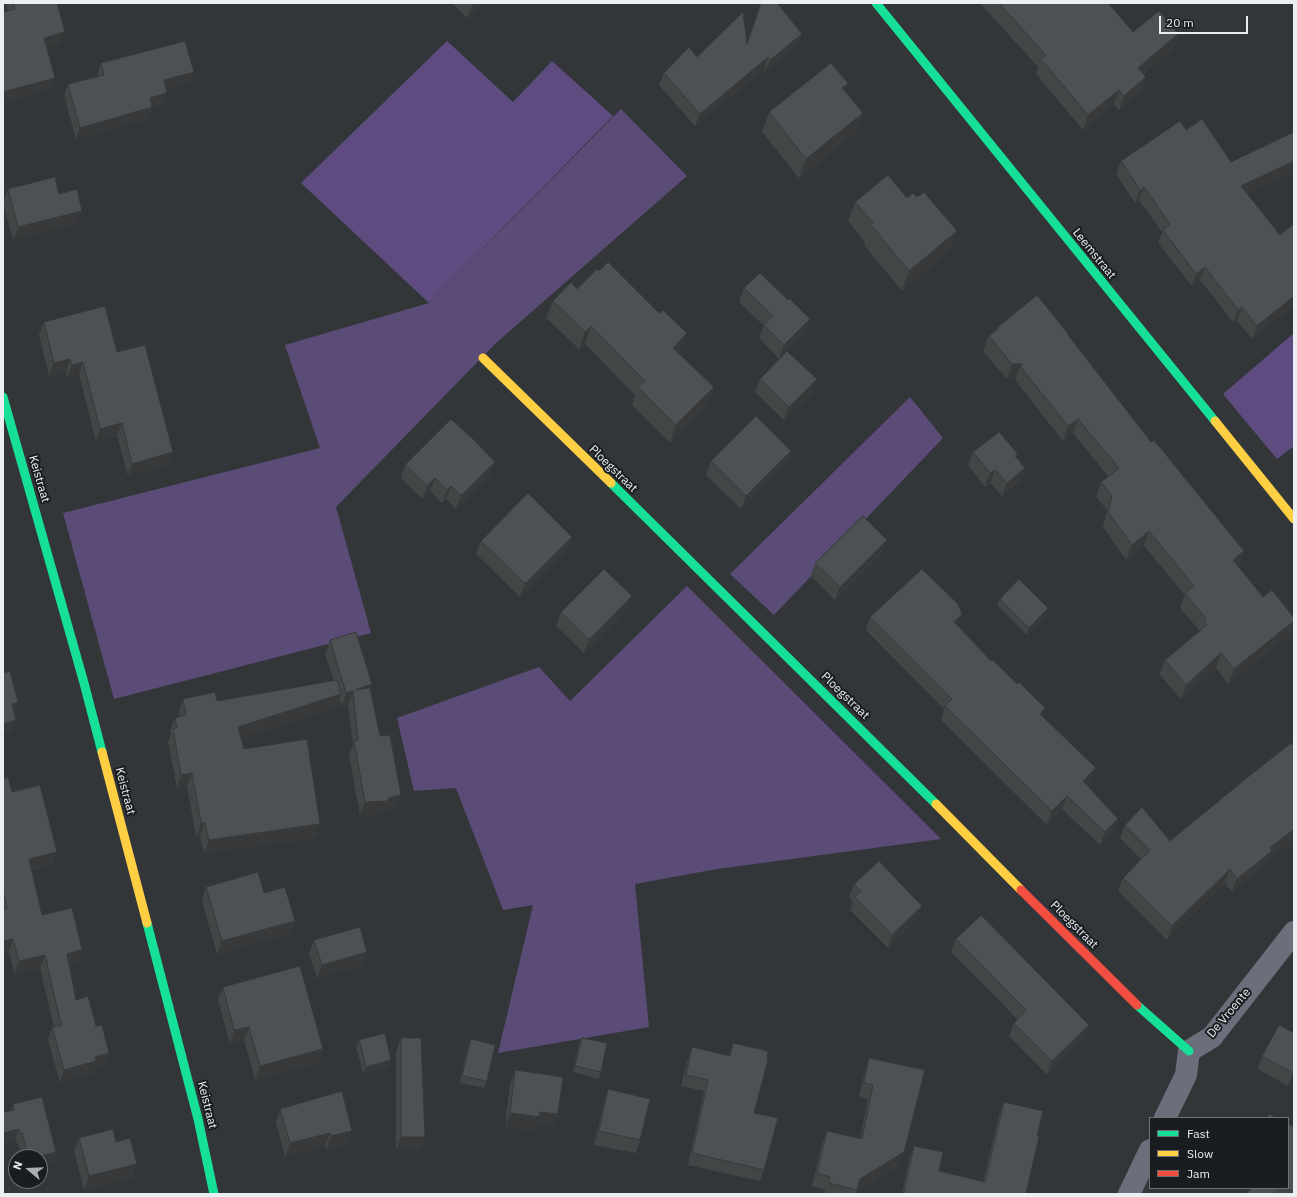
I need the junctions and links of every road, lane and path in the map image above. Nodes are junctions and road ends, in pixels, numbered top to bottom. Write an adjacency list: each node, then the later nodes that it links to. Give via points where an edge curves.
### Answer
1 (876, 3): 4 (street, Leemstraat)
2 (483, 358): 6 (street, Ploegstraat, via 861,729 1130,999)
3 (3, 397): 9 (street, Keistraat, via 84,683 198,1119)
4 (1294, 519)
5 (1294, 932): 6 (street, De Vroente, via 1212,1037)
6 (1189, 1051): 7 (street, via 1186,1075)
7 (1165, 1117)
8 (1149, 1152): 10 (street)
9 (214, 1194)
10 (1129, 1194)

